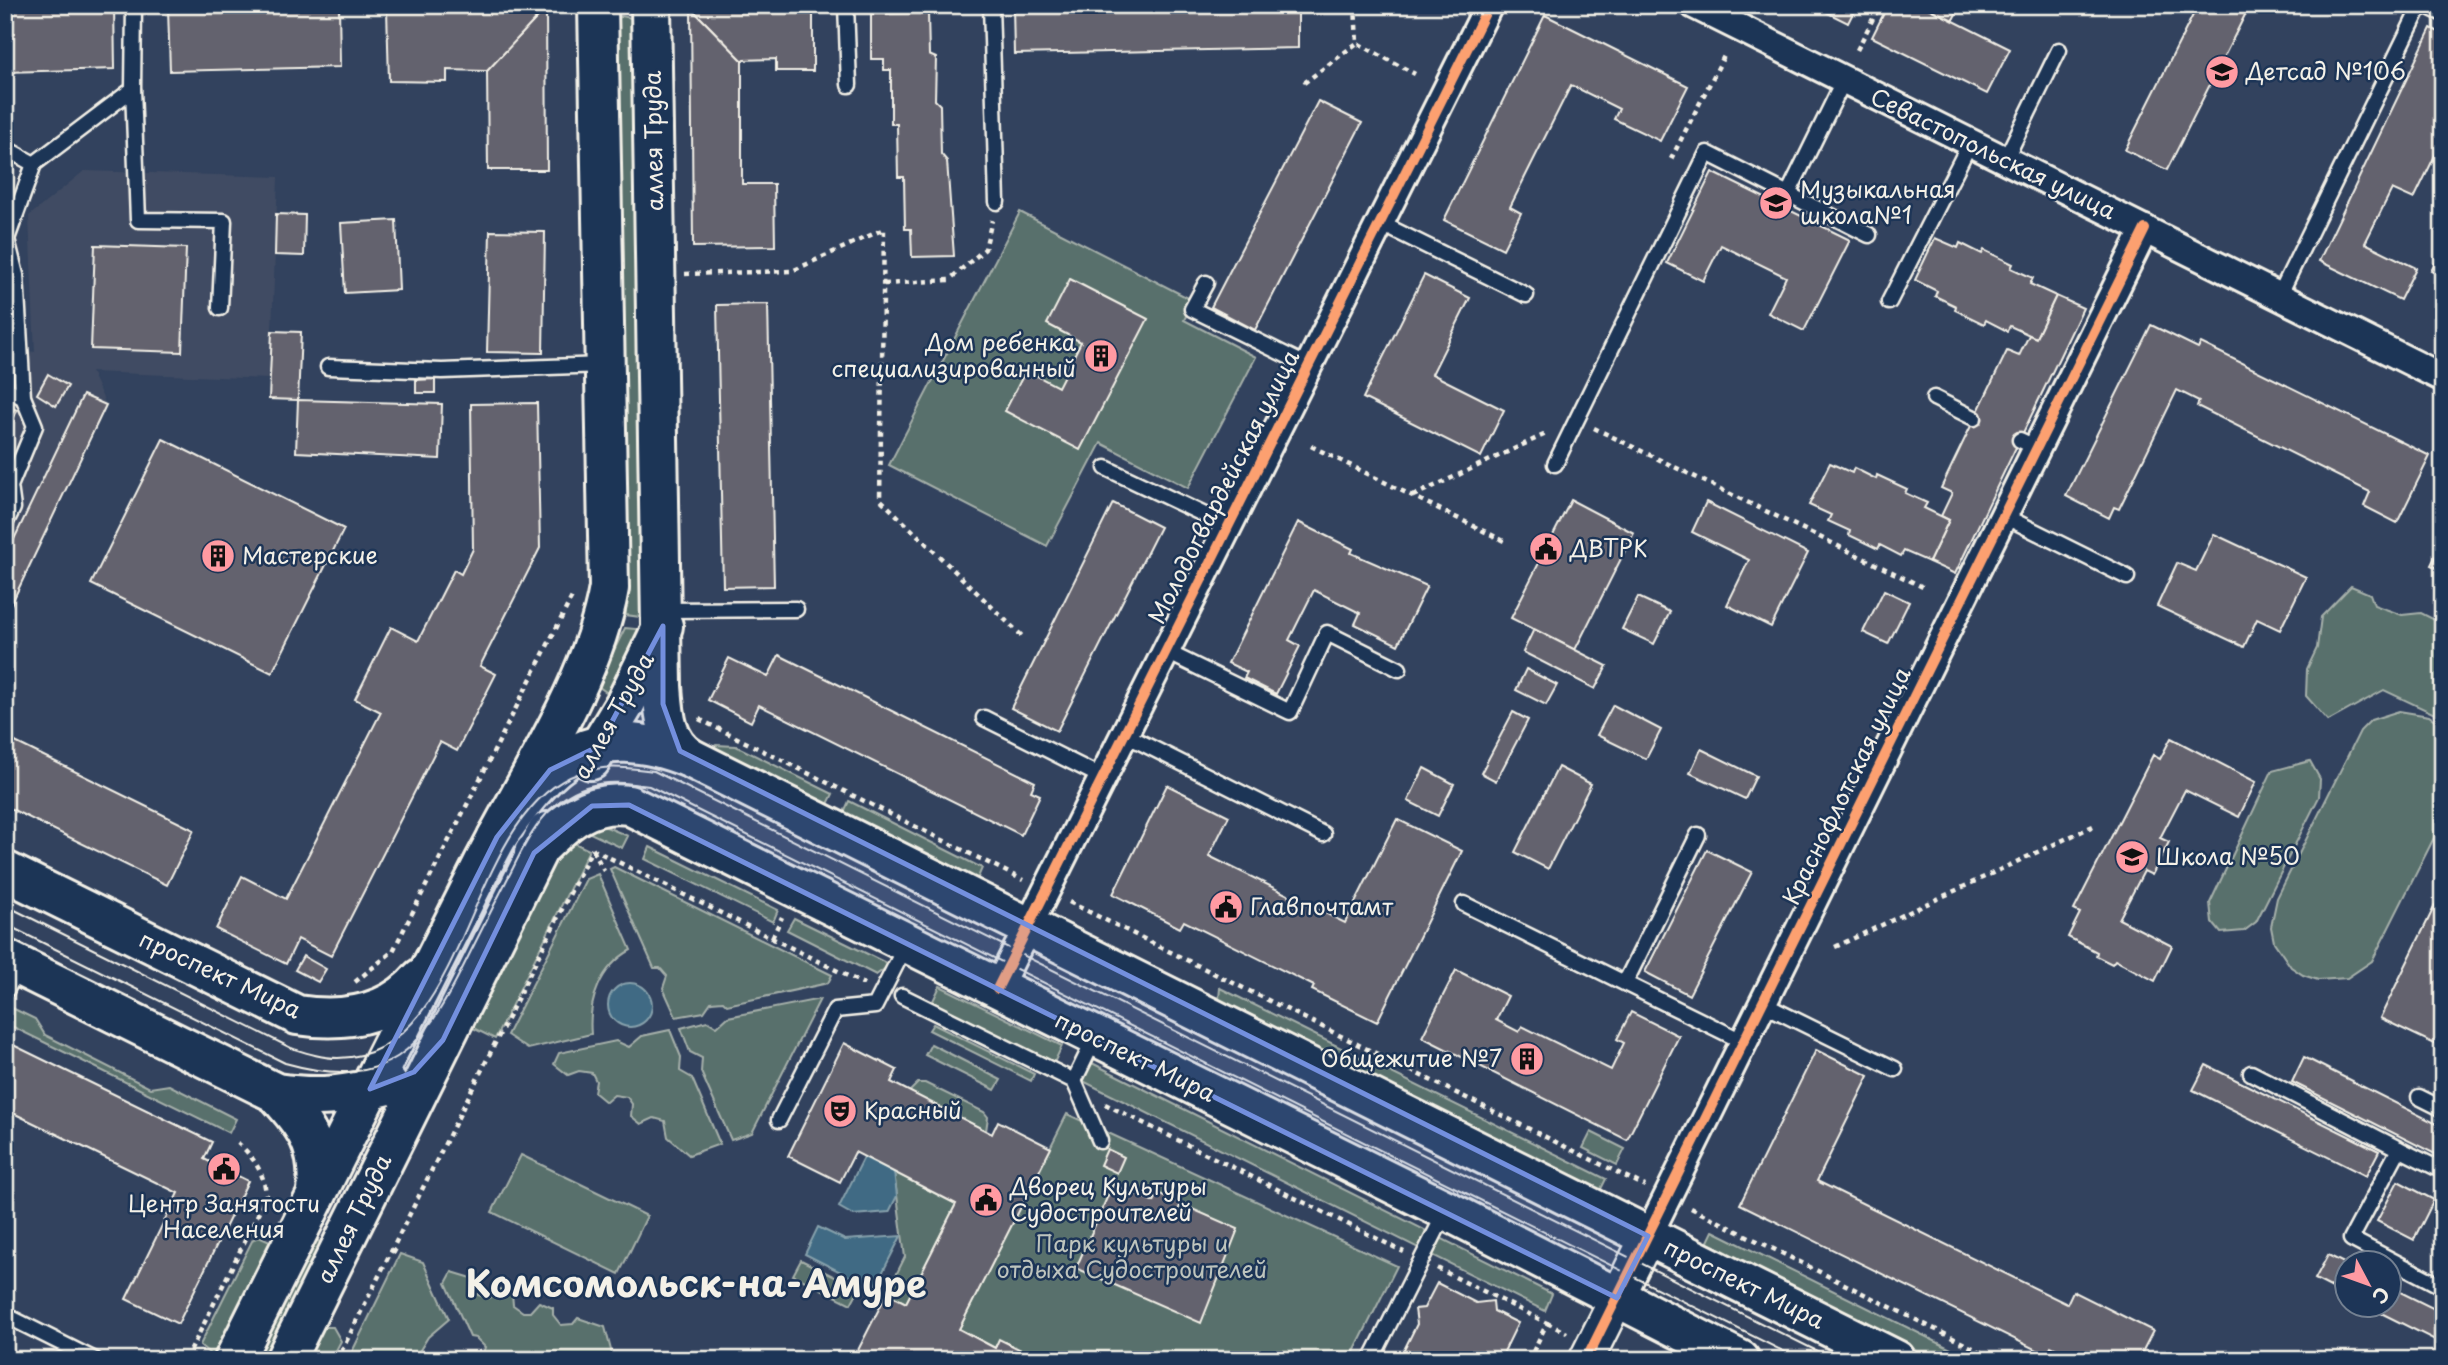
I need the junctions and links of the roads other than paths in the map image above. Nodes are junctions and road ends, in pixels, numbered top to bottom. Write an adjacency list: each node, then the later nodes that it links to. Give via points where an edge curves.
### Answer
1 (135, 5): 13 (lane)
2 (597, 5): 29 (main road, аллея Труда)
3 (652, 5): 45 (main road, аллея Труда)
4 (846, 5): 12 (lane)
5 (990, 5): 19 (lane)
6 (1489, 5): 20 (street, Молодогвардейская улица)
7 (1694, 5): 11 (street, Севастопольская улица)
8 (2422, 5): 9 (lane); 26 (lane)
9 (2443, 14)
10 (2059, 50): 16 (lane)
11 (1844, 80): 14 (street, Севастопольская улица); 18 (lane)
12 (849, 85)
13 (133, 89): 17 (lane); 28 (lane, via 138,220 224,221)
14 (1970, 142): 16 (street, Севастопольская улица); 27 (lane)
15 (5, 148): 17 (lane)
16 (2005, 160): 21 (street, Севастопольская улица)
17 (34, 164): 23 (lane)
18 (1788, 194): 22 (lane); 37 (lane, via 1707,153)
19 (997, 202)
20 (1380, 223): 25 (lane); 31 (street, Молодогвардейская улица)
21 (2145, 229): 26 (street, Севастопольская улица); 40 (street, Краснофлотская улица, via 2028,444)
22 (1869, 235)
23 (6, 239): 34 (lane, via 16,275)
24 (1206, 283): 31 (lane, via 1192,309)
25 (1525, 295)
26 (2279, 296): 32 (street, Севастопольская улица)
27 (1889, 302)
28 (220, 308)
29 (604, 365): 30 (lane, via 442,371); 55 (main road, аллея Труда, via 609,588 604,616 579,681)
30 (328, 366)
31 (1308, 366): 42 (street, Молодогвардейская улица)
32 (2443, 378)
33 (5, 390): 34 (lane)
34 (23, 397): 39 (lane, via 35,426)
35 (1934, 398): 36 (lane)
36 (1974, 418)
37 (1556, 464)
38 (1106, 468): 42 (lane)
39 (8, 485): 41 (lane, via 13,508)
40 (2004, 516): 43 (lane); 66 (street, Краснофлотская улица)
41 (5, 524)
42 (1228, 526): 46 (street, Молодогвардейская улица)
43 (2127, 576)
44 (796, 609): 45 (lane)
45 (663, 618): 50 (main road, аллея Труда, via 626,702); 51 (main road, проспект Мира, via 666,723 671,739)
46 (1166, 651): 47 (lane, via 1290,712 1327,634); 49 (street, Молодогвардейская улица)
47 (1399, 669)
48 (984, 718): 52 (lane)
49 (1124, 734): 52 (street, Молодогвардейская улица); 53 (lane)
50 (599, 746): 51 (main road, проспект Мира, via 637,741); 55 (main road, проспект Мира, via 568,757 550,770); 56 (main road, аллея Труда)
51 (690, 758): 59 (main road, проспект Мира)
52 (1102, 777): 59 (street, Молодогвардейская улица)
53 (1323, 834)
54 (1699, 835): 63 (lane)
55 (497, 837): 61 (main road, аллея Труда)
56 (534, 853): 60 (main road, проспект Мира, via 559,828 592,806 629,806); 68 (main road, аллея Труда)
57 (5, 871): 61 (main road, проспект Мира, via 297,1016 359,1016 411,990)
58 (1464, 904): 63 (lane)
59 (1028, 926): 64 (street, Молодогвардейская улица); 83 (main road, проспект Мира)
60 (906, 944): 64 (main road, проспект Мира); 77 (lane, via 875,1006 835,1010)
61 (432, 966): 73 (main road, аллея Труда)
62 (10, 972): 74 (main road)
63 (1625, 983): 69 (lane)
64 (997, 989): 67 (main road, проспект Мира)
65 (902, 996): 72 (lane)
66 (1763, 1004): 69 (street, Краснофлотская улица); 70 (lane)
67 (1095, 1038): 72 (lane); 82 (main road, проспект Мира)
68 (443, 1040): 73 (main road, via 414,1072); 89 (main road, аллея Труда)
69 (1744, 1042): 83 (street, Краснофлотская улица)
70 (1895, 1069)
71 (2251, 1073): 79 (lane)
72 (1074, 1081): 78 (lane)
73 (370, 1089): 74 (main road, via 313,1098); 81 (main road, аллея Труда)
74 (276, 1093): 81 (main road, via 304,1124 313,1142)
75 (2419, 1097): 76 (lane)
76 (2443, 1109)
77 (779, 1120)
78 (1100, 1141)
79 (2399, 1149): 80 (lane); 84 (lane, via 2351,1239)
80 (2443, 1171)
81 (317, 1193): 88 (main road, аллея Труда)
82 (1446, 1210): 85 (main road, проспект Мира); 90 (lane)
83 (1648, 1236): 85 (street, Краснофлотская улица); 93 (main road, проспект Мира)
84 (2443, 1287)
85 (1617, 1298): 91 (street, Краснофлотская улица); 92 (main road, проспект Мира)
86 (5, 1315): 87 (lane)
87 (96, 1360)
88 (234, 1360)
89 (285, 1360)
90 (1371, 1360)
91 (1586, 1360)
92 (1740, 1360)
93 (1896, 1360)

